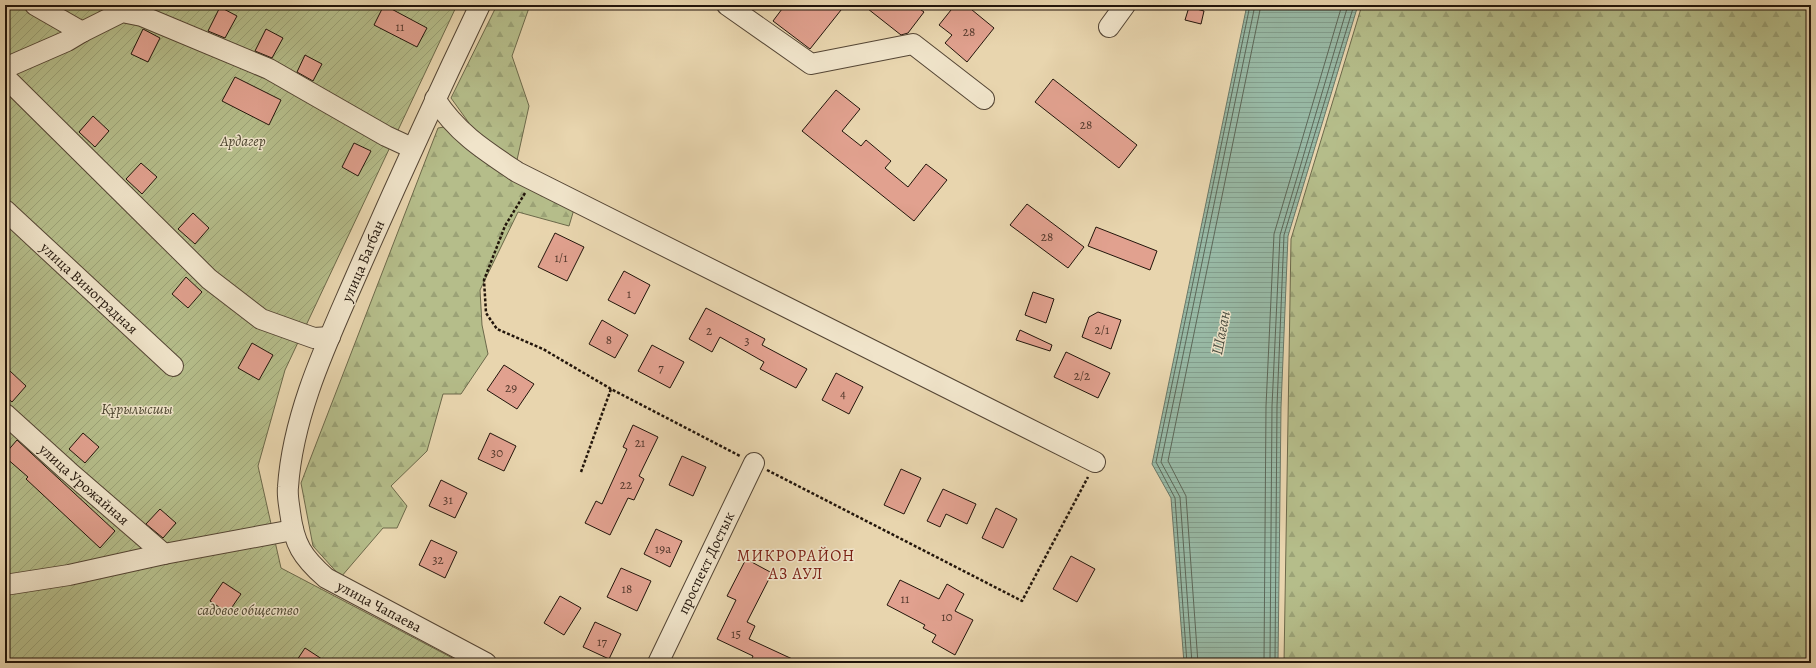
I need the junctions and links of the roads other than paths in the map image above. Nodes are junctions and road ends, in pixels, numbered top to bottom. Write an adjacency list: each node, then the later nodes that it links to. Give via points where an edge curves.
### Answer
1 (35, 5): 7 (street)
2 (480, 5): 10 (street, улица Багбан)
3 (1125, 5): 6 (street)
4 (738, 8): 11 (street, via 811,64 913,44)
5 (123, 9): 7 (street); 12 (street, via 269,69 386,136)
6 (1109, 27)
7 (82, 32): 8 (street)
8 (5, 68)
9 (5, 77): 14 (street, via 209,280 262,319 314,338)
10 (435, 99): 12 (street, улица Багбан); 17 (street, via 448,118 480,148 517,172)
11 (984, 99)
12 (412, 148): 14 (street, улица Багбан)
13 (5, 210): 15 (street, улица Виноградная)
14 (330, 337): 19 (street, улица Багбан, via 294,442 288,488)
15 (173, 366)
16 (5, 414): 20 (street, улица Урожайная)
17 (1095, 462)
18 (754, 463): 23 (street, проспект Достык)
19 (292, 530): 20 (street); 22 (street, улица Чапаева, via 298,548 305,558 326,578)
20 (164, 554): 21 (street, via 69,575)
21 (5, 585)
22 (486, 663)
23 (658, 663)

